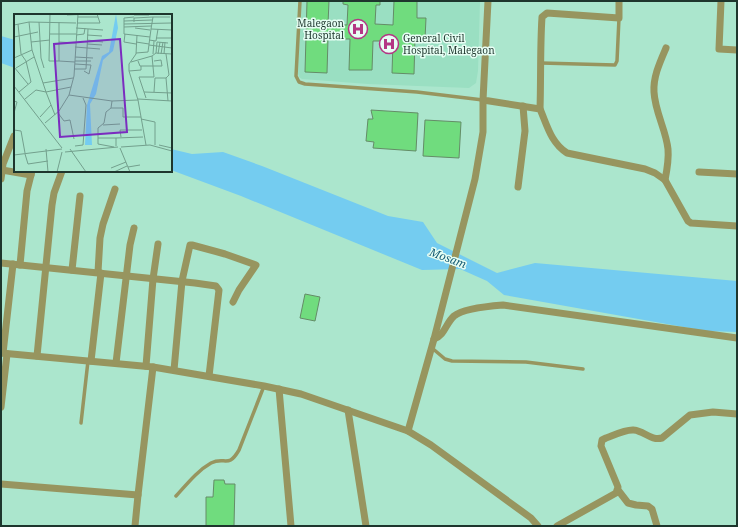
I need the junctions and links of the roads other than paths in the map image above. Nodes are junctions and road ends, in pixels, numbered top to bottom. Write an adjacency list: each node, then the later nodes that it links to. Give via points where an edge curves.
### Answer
1 (300, 1): 9 (lane, via 296,76 299,82)
2 (488, 1): 9 (street)
3 (619, 1): 5 (street)
4 (721, 1): 7 (street, via 719,49)
5 (619, 18): 8 (lane, via 615,65); 8 (street, via 547,13 542,17)
6 (666, 48): 20 (street, via 655,76 654,91 668,148)
7 (737, 50)
8 (541, 63): 11 (street)
9 (484, 100): 10 (street); 36 (street, via 483,132 475,179)
10 (523, 106): 11 (street); 21 (street, via 525,131)
11 (540, 109): 20 (street, via 554,142 567,153 644,169)
12 (14, 136): 13 (street)
13 (2, 170): 14 (street); 19 (street)
14 (14, 171)
15 (62, 172): 29 (street, via 52,205)
16 (700, 172): 18 (street)
17 (31, 173): 28 (street)
18 (737, 174)
19 (1, 179)
20 (664, 180): 24 (street, via 691,223)
21 (518, 186)
22 (115, 189): 31 (street, via 100,238)
23 (80, 196): 30 (street)
24 (737, 226)
25 (134, 228): 32 (street)
26 (158, 244): 33 (street)
27 (1, 263): 28 (street)
28 (16, 264): 29 (street); 39 (street)
29 (46, 267): 30 (street); 40 (street)
30 (72, 270): 31 (street)
31 (100, 273): 32 (street); 41 (street)
32 (127, 276): 33 (street); 42 (street)
33 (153, 278): 34 (street); 43 (street)
34 (182, 281): 35 (street, via 191,244 255,264); 45 (street); 46 (street, via 216,286 219,290)
35 (233, 302)
36 (434, 338): 37 (street, via 441,336 447,324 461,312 503,304); 38 (street)
37 (737, 338)
38 (432, 348): 44 (lane, via 445,359 452,361 526,362); 53 (street)
39 (4, 353): 40 (street); 49 (street)
40 (37, 356): 41 (street)
41 (89, 361): 42 (street); 52 (lane)
42 (116, 363): 43 (street)
43 (149, 366): 45 (street); 56 (street)
44 (583, 369)
45 (174, 370): 46 (street)
46 (210, 376): 47 (street)
47 (264, 386): 48 (street); 57 (lane, via 234,458 210,464 194,476)
48 (279, 389): 50 (street); 59 (street)
49 (1, 407)
50 (348, 410): 53 (street); 60 (street)
51 (737, 414): 55 (street, via 712,412 690,415 658,439 630,430 602,440 601,446)
52 (81, 423)
53 (408, 431): 61 (street, via 437,449)
54 (1, 484): 56 (street)
55 (618, 490): 62 (street); 63 (street, via 628,503 648,506 652,510)
56 (138, 494): 58 (street)
57 (176, 496)
58 (135, 526)
59 (291, 526)
60 (366, 526)
61 (538, 526)
62 (557, 526)
63 (657, 526)

